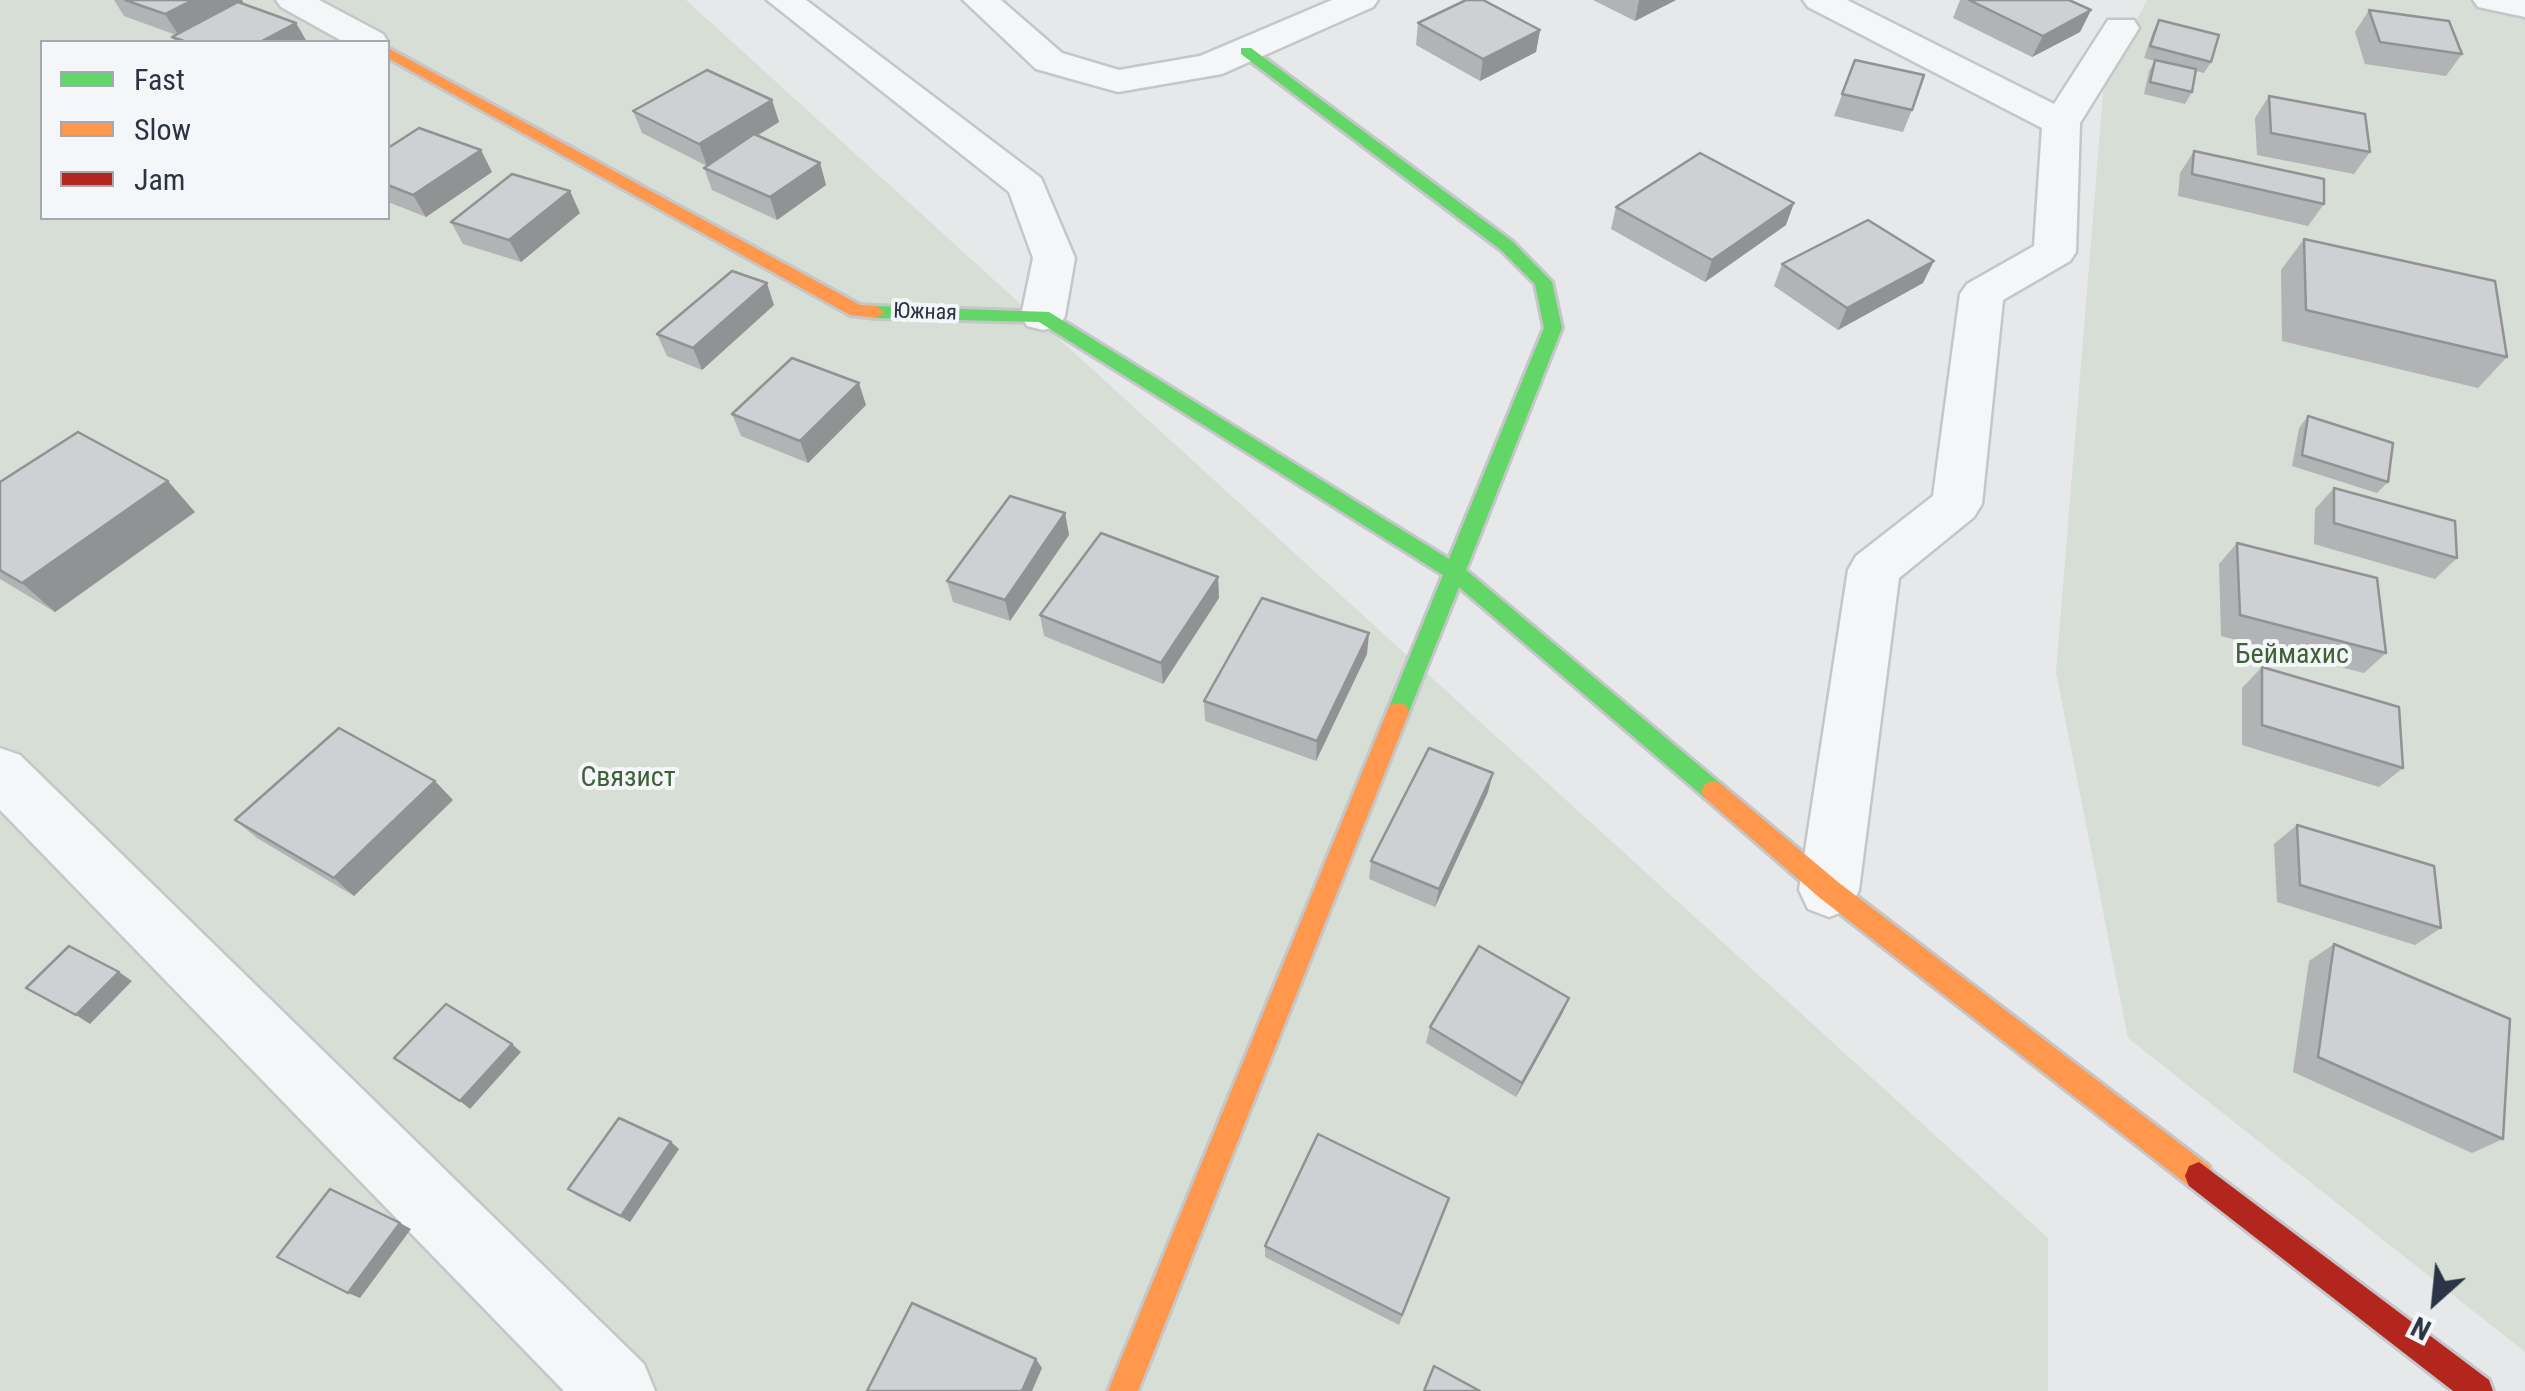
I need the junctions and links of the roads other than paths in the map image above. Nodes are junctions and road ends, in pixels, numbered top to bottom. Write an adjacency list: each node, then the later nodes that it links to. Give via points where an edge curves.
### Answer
1 (293, 0): 9 (street)
2 (784, 0): 13 (street, via 1027,187 1054,258)
3 (980, 0): 10 (street, via 1050,60 1118,81 1209,66)
4 (1362, 0): 10 (street)
5 (1820, 0): 12 (street)
6 (2490, 0): 7 (street)
7 (2525, 7)
8 (2121, 28): 12 (street)
9 (366, 40)
10 (1246, 50): 14 (street, via 1507,246 1544,282 1553,328)
11 (390, 53): 13 (street, Южная, via 856,311)
12 (2061, 124): 16 (street, via 2055,252 1982,294 1957,504 1874,570)
13 (1043, 316): 14 (street)
14 (1456, 573): 16 (street); 18 (street)
15 (0, 772): 17 (street)
16 (1829, 890): 19 (street)
17 (617, 1391)
18 (1123, 1391)
19 (2478, 1391)

